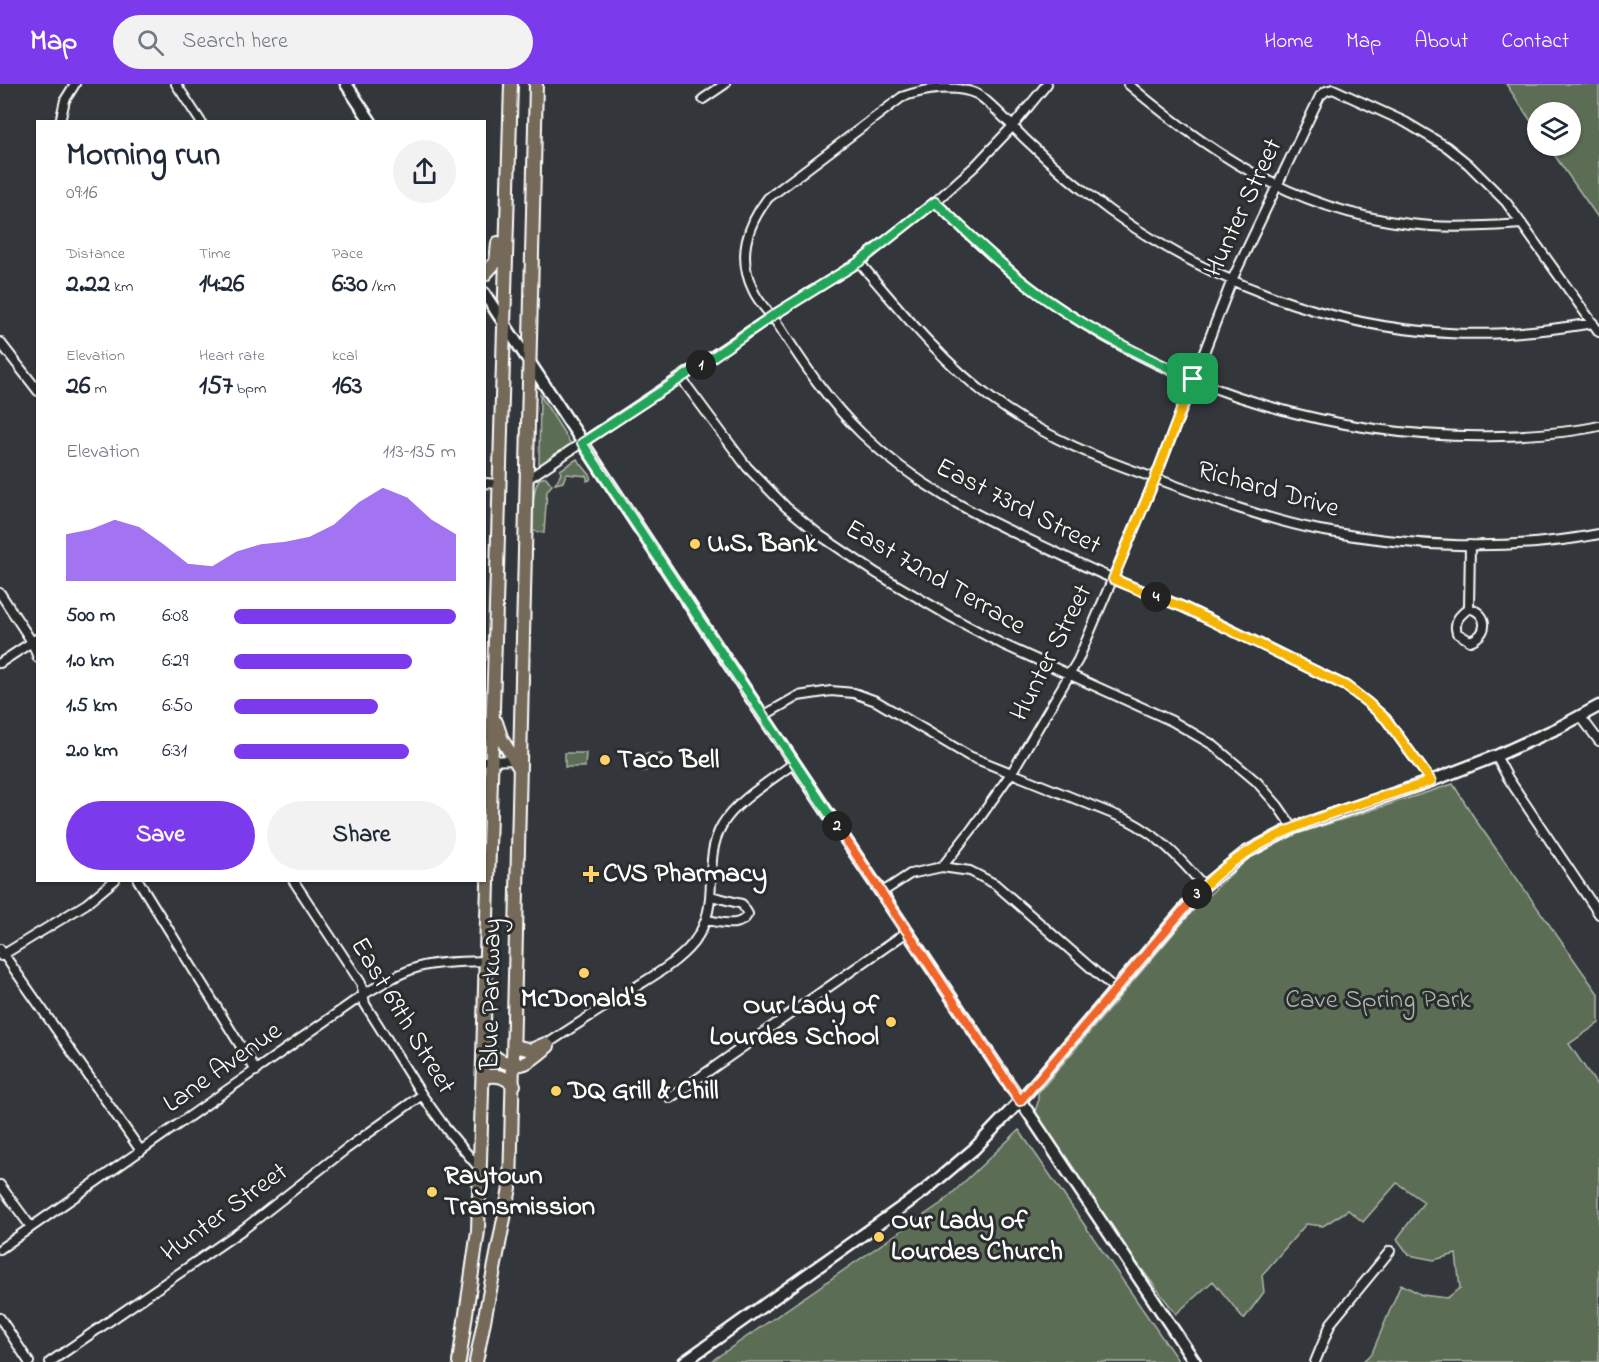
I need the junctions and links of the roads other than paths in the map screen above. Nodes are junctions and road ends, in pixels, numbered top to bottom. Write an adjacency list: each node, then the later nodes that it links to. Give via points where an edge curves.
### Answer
1 (75, 84): 10 (street, via 65,100)
2 (176, 84): 11 (street)
3 (346, 84): 12 (main road)
4 (511, 84): 15 (highway, Blue Parkway)
5 (536, 84): 27 (highway, Blue Parkway)
6 (725, 84): 9 (street)
7 (1047, 84): 13 (street)
8 (1128, 84): 14 (street, via 1210,148)
9 (703, 99)
10 (60, 120)
11 (200, 120)
12 (370, 120)
13 (1012, 127): 16 (street); 20 (street, East 73rd Street, via 1055,168 1111,212); 22 (street, East 73rd Street, via 977,94 947,88 917,92 902,97 768,198 750,226 745,259 753,291)
14 (1275, 186): 17 (street, via 1335,209 1398,223 1462,228); 17 (street, Hunter Street, via 1320,96 1333,90 1405,122 1447,147 1488,182); 20 (street, Hunter Street)
15 (507, 189): 19 (highway, via 501,206 498,256); 23 (highway, Blue Parkway)
16 (935, 202): 18 (street); 29 (street, via 989,254 1057,307 1121,345)
17 (1522, 224): 24 (street)
18 (859, 262): 22 (street); 33 (street, Richard Drive, via 928,344 992,399 1065,443)
19 (486, 273)
20 (1232, 280): 24 (street, East 73rd Street, via 1318,312 1408,330 1500,334); 29 (street, Hunter Street)
21 (486, 296): 23 (main road)
22 (772, 316): 28 (street); 39 (street, East 73rd Street, via 827,397 901,467 972,513)
23 (504, 321): 27 (main road); 36 (highway, Blue Parkway)
24 (1593, 323): 25 (street)
25 (1599, 332)
26 (0, 342): 30 (street)
27 (530, 359): 32 (main road); 34 (highway, Blue Parkway)
28 (681, 378): 32 (street); 44 (street, East 72nd Terrace, via 747,467 821,536 951,617)
29 (1193, 379): 31 (street, via 1302,415 1414,434 1529,435); 33 (street, Hunter Street)
30 (36, 388)
31 (1599, 426)
32 (582, 443): 34 (street); 47 (main road)
33 (1155, 479): 38 (street, Richard Drive, via 1240,509 1318,529 1398,542); 39 (street, Hunter Street)
34 (526, 480): 52 (highway, Blue Parkway)
35 (486, 483): 36 (street)
36 (499, 484): 46 (highway, Blue Parkway)
37 (1599, 534): 38 (street, Richard Drive, via 1533,543)
38 (1470, 545): 41 (street)
39 (1113, 579): 44 (street, Hunter Street); 55 (street, East 73rd Street, via 1183,607 1346,686 1386,719)
40 (0, 593): 42 (street)
41 (1469, 608)
42 (35, 640): 43 (street)
43 (0, 663)
44 (1070, 675): 54 (street, Hunter Street); 56 (street, East 72nd Terrace, via 1172,721 1213,745 1257,782)
45 (1599, 706): 48 (main road)
46 (493, 710): 51 (highway, Blue Parkway); 52 (highway, via 502,740)
47 (763, 716): 53 (main road); 54 (street, via 798,696 831,691 854,693 876,701 969,756)
48 (1581, 717): 49 (street); 50 (main road)
49 (1599, 741)
50 (1496, 756): 55 (main road); 64 (street)
51 (488, 761): 52 (street); 68 (highway, Blue Parkway)
52 (518, 762): 73 (highway, Blue Parkway)
53 (794, 763): 62 (main road); 63 (street, via 737,807 721,827 712,852)
54 (1012, 772): 57 (street, Hunter Street); 61 (street, via 1146,830 1171,849)
55 (1431, 781): 56 (main road)
56 (1293, 828): 61 (main road, via 1245,853)
57 (942, 867): 62 (street, via 910,874); 69 (street, via 970,871 995,884)
58 (113, 882): 67 (street, via 86,904)
59 (139, 882): 75 (street)
60 (294, 882): 70 (street, East 69th Street, via 362,983)
61 (1204, 886): 69 (main road)
62 (881, 893): 66 (main road)
63 (711, 896): 65 (street); 65 (street, via 742,904 748,914 740,923)
64 (1599, 914)
65 (707, 920): 72 (street, via 694,942 674,963)
66 (907, 932): 79 (street); 80 (main road)
67 (1, 954): 81 (street)
68 (486, 961): 70 (street, Lane Avenue, via 420,966); 71 (highway, Blue Parkway)
69 (1115, 989): 80 (main road)
70 (363, 995): 75 (street, Lane Avenue); 78 (street, East 69th Street)
71 (484, 1031): 74 (highway, via 491,1053); 76 (highway, Blue Parkway)
72 (548, 1045): 73 (highway, via 531,1050); 74 (highway, via 523,1064)
73 (515, 1046): 74 (highway, Blue Parkway)
74 (515, 1065): 77 (highway, Blue Parkway)
75 (256, 1071): 81 (street, Lane Avenue)
76 (483, 1077): 77 (highway, via 497,1075); 82 (highway, Blue Parkway)
77 (514, 1086): 91 (highway, Blue Parkway, via 510,1188)
78 (422, 1095): 82 (street, East 69th Street); 89 (street, Hunter Street, via 245,1228)
79 (670, 1098)
80 (1020, 1101): 92 (main road, via 974,1149 923,1192); 93 (main road)
81 (141, 1150): 84 (street, Lane Avenue)
82 (480, 1168): 90 (highway, Blue Parkway, via 478,1231)
83 (0, 1185): 84 (street)
84 (31, 1227): 85 (street, Lane Avenue)
85 (0, 1249)
86 (1390, 1251): 94 (street, via 1331,1323)
87 (0, 1318): 88 (street)
88 (29, 1362)
89 (50, 1362)
90 (459, 1362)
91 (476, 1362)
92 (684, 1362)
93 (1195, 1362)
94 (1315, 1362)

